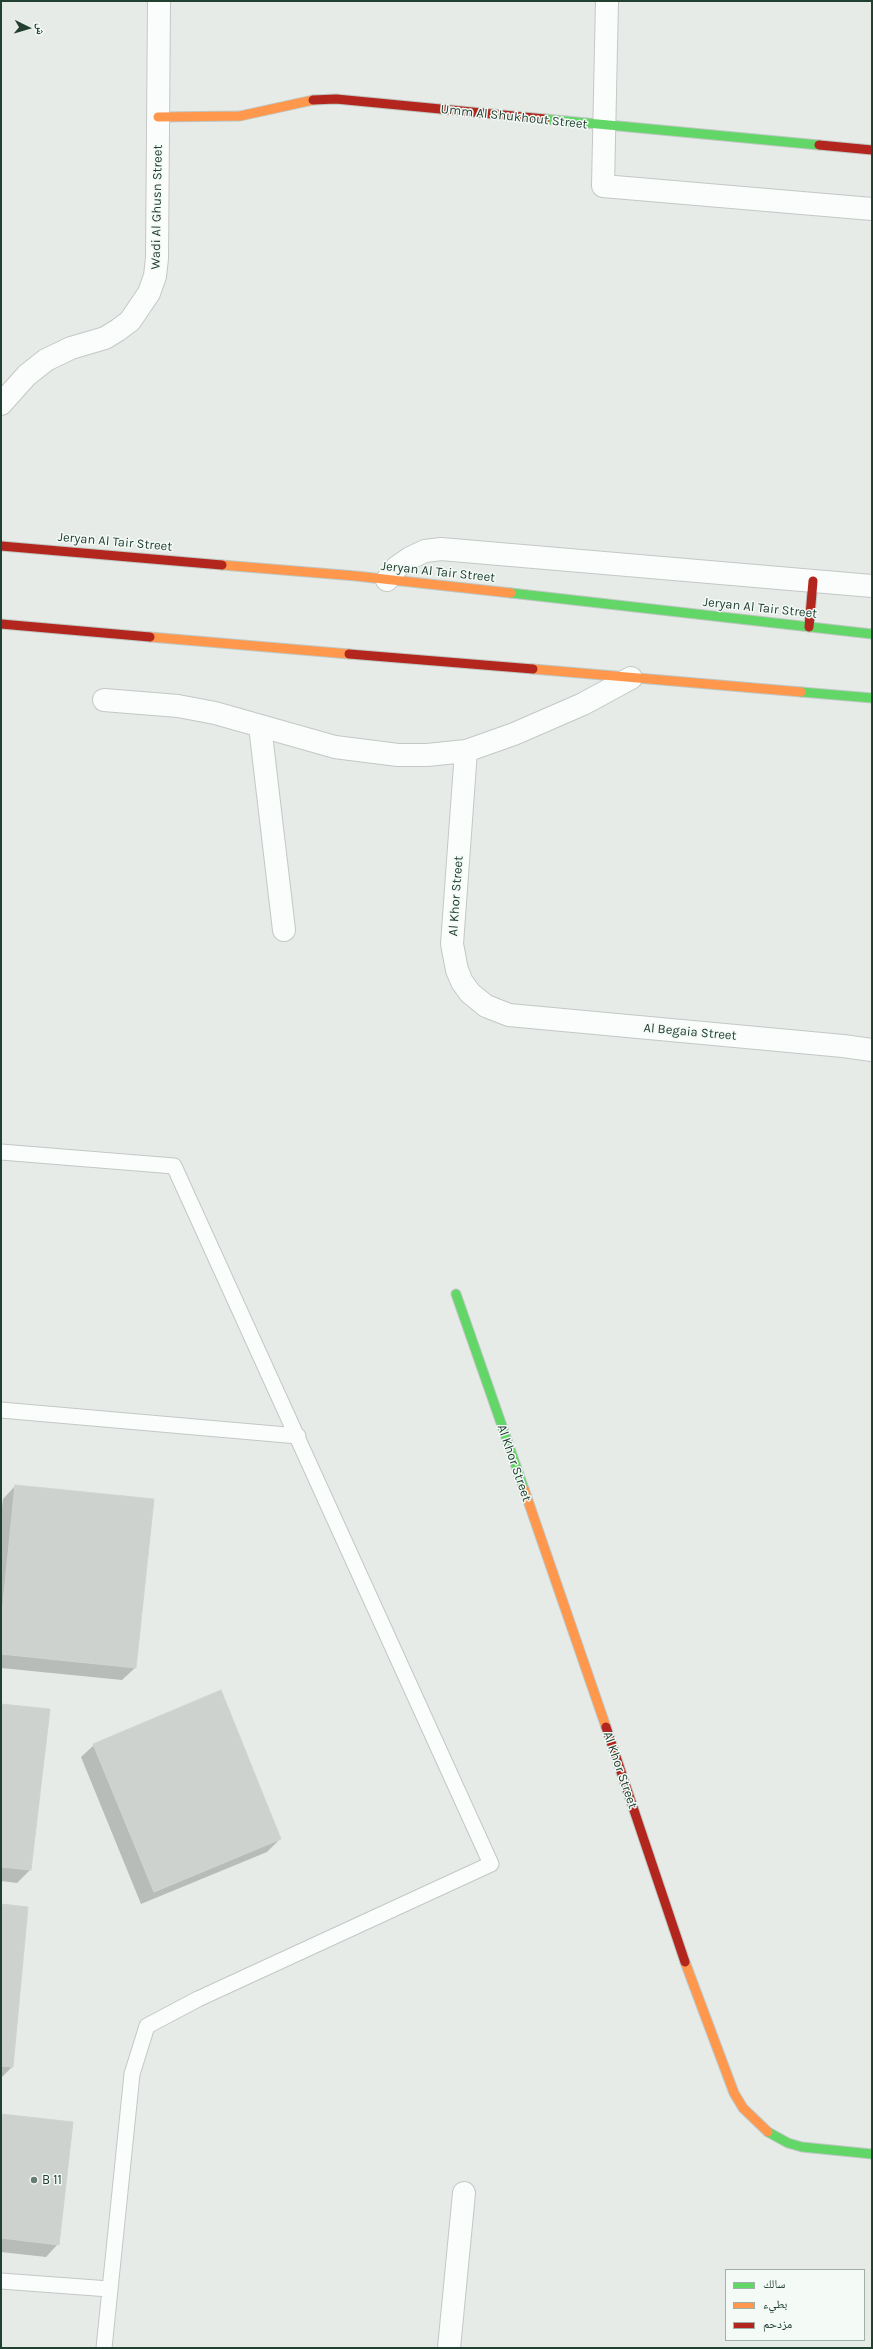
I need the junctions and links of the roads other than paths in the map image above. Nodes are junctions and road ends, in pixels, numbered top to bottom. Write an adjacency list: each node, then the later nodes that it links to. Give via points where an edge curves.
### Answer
1 (159, 1): 3 (street, Wadi Al Ghusn Street)
2 (607, 1): 4 (street)
3 (158, 117): 4 (street, Umm Al Shukhout Street, via 240,116 257,114 302,101 324,99); 7 (street, Wadi Al Ghusn Street, via 157,258 149,294 130,321 118,330 105,338 72,348 46,360 27,375)
4 (605, 126): 5 (street, Umm Al Shukhout Street); 6 (street, via 603,186)
5 (872, 150)
6 (872, 209)
7 (1, 404)
8 (1, 546): 9 (street, Jeryan Al Tair Street)
9 (387, 580): 10 (street, via 397,567 410,558 425,551 441,549); 13 (street, Jeryan Al Tair Street)
10 (813, 581): 11 (street); 13 (street)
11 (872, 586)
12 (1, 624): 15 (street)
13 (809, 627): 14 (street, Jeryan Al Tair Street)
14 (872, 634)
15 (631, 678): 16 (street); 19 (street, via 584,704)
16 (872, 698)
17 (104, 700): 18 (street, via 215,712)
18 (260, 726): 19 (street, via 335,747 372,753 427,755); 20 (street)
19 (466, 751): 21 (street, Al Khor Street, via 452,944 454,957 457,970 470,993 486,1006)
20 (284, 930)
21 (508, 1015): 22 (street, Al Begaia Street)
22 (872, 1050)
23 (1, 1152): 26 (lane, via 174,1166)
24 (456, 1294): 27 (street, Al Khor Street, via 651,1857 689,1976 702,2004 734,2093 743,2108 763,2129 788,2143 802,2147)
25 (1, 1410): 26 (lane)
26 (298, 1436): 30 (lane, via 491,1864 198,1999 147,2026 132,2074)
27 (872, 2154)
28 (464, 2193): 32 (street)
29 (1, 2281): 30 (lane)
30 (109, 2289): 31 (lane)
31 (104, 2348)
32 (449, 2348)

